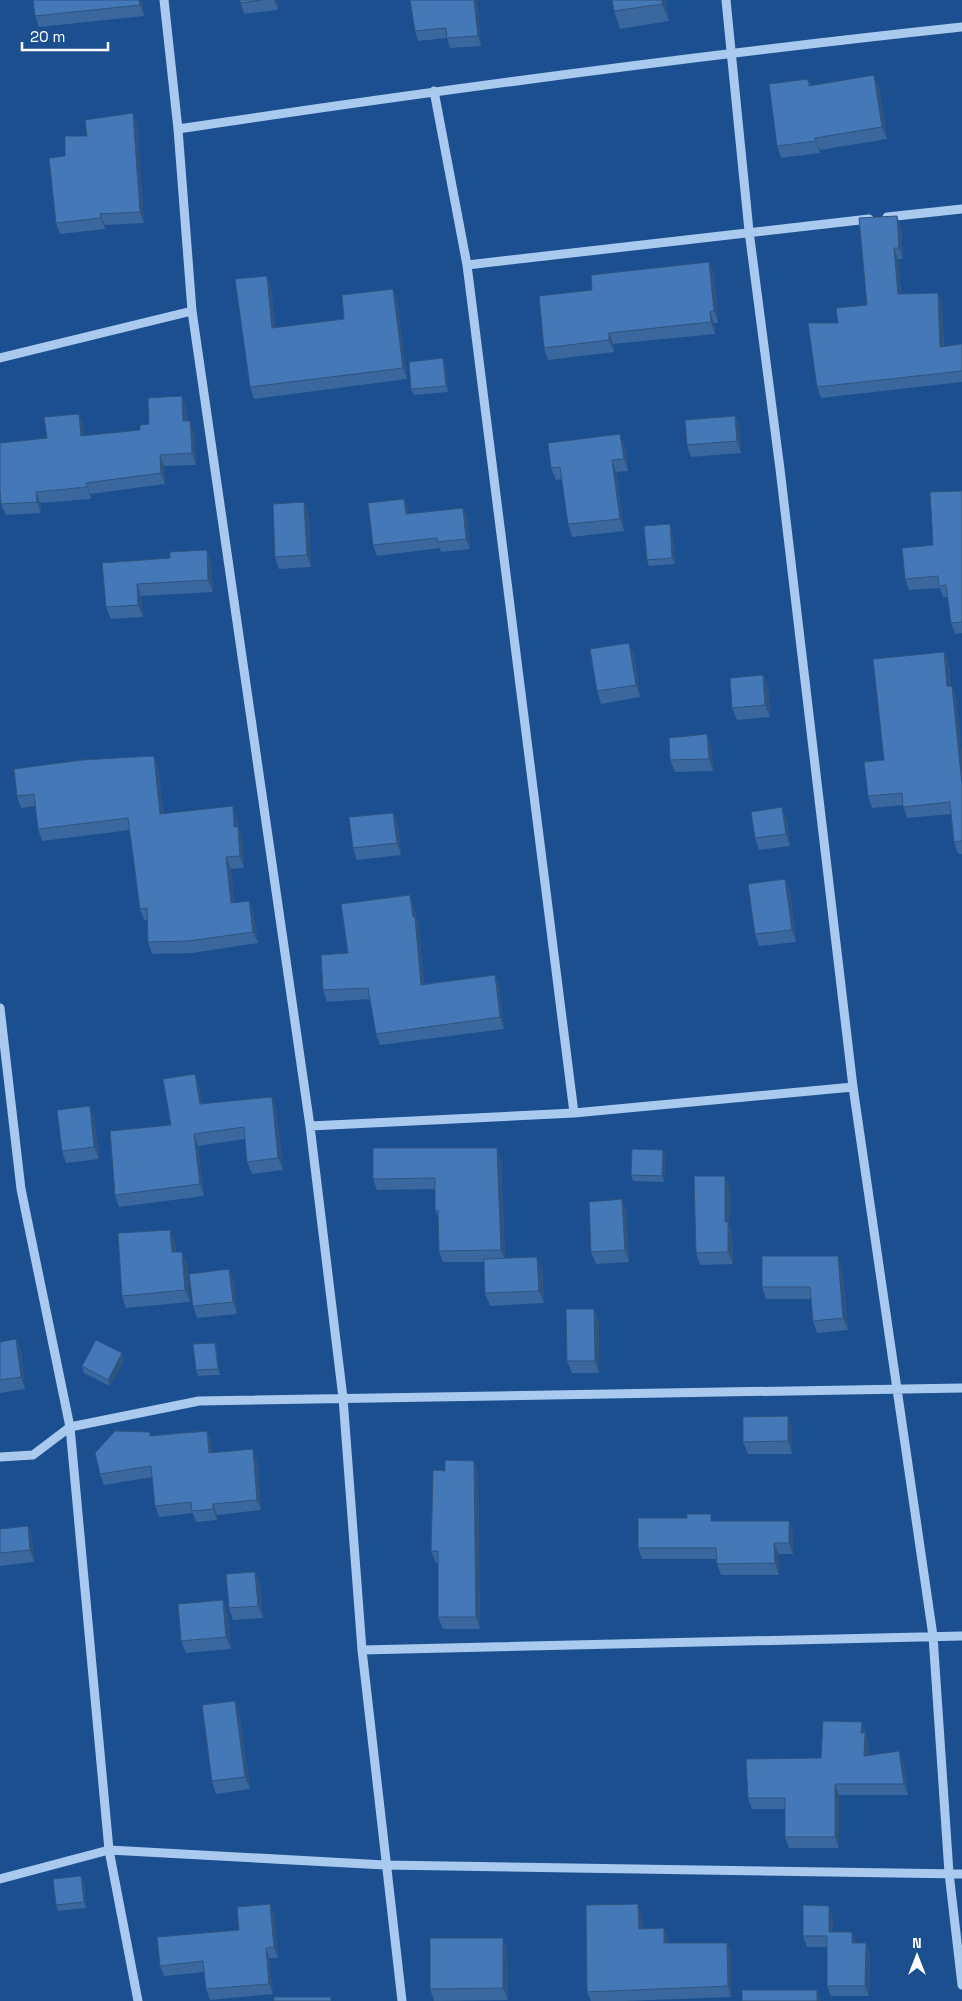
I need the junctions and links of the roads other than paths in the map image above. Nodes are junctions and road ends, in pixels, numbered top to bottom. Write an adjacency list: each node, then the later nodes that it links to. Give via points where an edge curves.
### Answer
1 (164, 0): 6 (street)
2 (726, 0): 4 (street)
3 (962, 27): 4 (street)
4 (732, 52): 5 (street); 8 (street)
5 (434, 90): 6 (street); 9 (street)
6 (178, 129): 10 (street)
7 (962, 209): 8 (street)
8 (750, 231): 9 (street); 13 (street)
9 (467, 265): 14 (street)
10 (192, 311): 11 (street); 15 (street)
11 (0, 358)
12 (0, 1008): 19 (street, via 21,1189)
13 (854, 1087): 14 (street); 17 (street)
14 (574, 1113): 15 (street)
15 (310, 1126): 18 (street)
16 (962, 1388): 17 (street)
17 (898, 1389): 18 (street); 21 (street)
18 (343, 1398): 19 (street, via 198,1401); 23 (street)
19 (70, 1427): 20 (street, via 34,1455); 24 (street)
20 (0, 1457)
21 (933, 1636): 22 (street); 23 (street); 26 (street)
22 (962, 1636)
23 (362, 1650): 25 (street)
24 (109, 1850): 25 (street); 28 (street); 30 (street)
25 (385, 1865): 26 (street); 31 (street)
26 (949, 1874): 27 (street); 29 (street)
27 (962, 1874)
28 (0, 1879)
29 (962, 1985)
30 (138, 2001)
31 (402, 2001)

